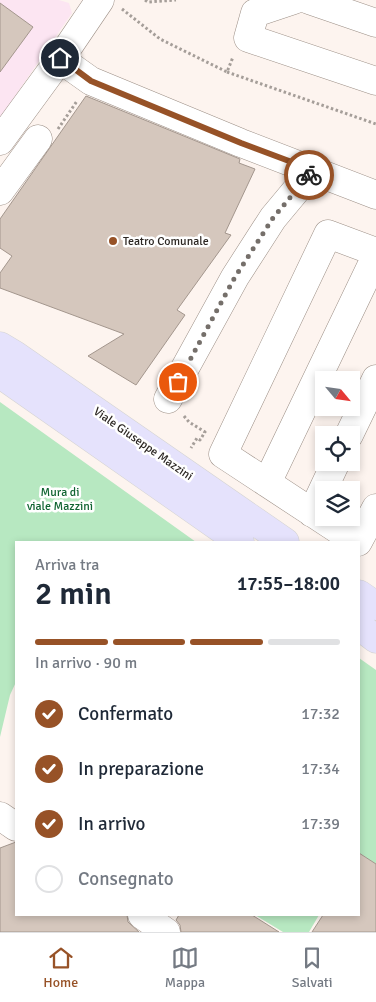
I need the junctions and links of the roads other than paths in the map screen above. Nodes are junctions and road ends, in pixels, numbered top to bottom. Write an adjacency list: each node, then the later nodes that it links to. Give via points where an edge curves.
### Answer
1 (294, 0): 6 (street, via 254,13 248,38)
2 (309, 0): 4 (street)
3 (108, 2): 5 (street)
4 (376, 23)
5 (60, 58): 8 (street); 9 (street, via 91,81)
6 (376, 81)
7 (38, 139): 10 (street)
8 (0, 141)
9 (313, 170): 11 (street); 17 (street, via 273,218 235,277)
10 (0, 191)
11 (376, 195)
12 (376, 252): 20 (street, via 328,234 223,454)
13 (376, 256): 20 (street)
14 (0, 346): 24 (main road, Viale Giuseppe Mazzini)
15 (0, 374): 23 (main road, Viale Giuseppe Mazzini)
16 (376, 379): 18 (street)
17 (168, 399)
18 (354, 426)
19 (332, 471): 22 (street)
20 (267, 483): 22 (street)
21 (376, 508): 26 (street)
22 (312, 513): 25 (street)
23 (239, 541)
24 (284, 541)
25 (356, 541)
26 (359, 541)
27 (371, 602): 28 (street)
28 (365, 631)
29 (0, 816): 30 (street)
30 (15, 826)
31 (143, 916): 32 (street)
32 (166, 932)

